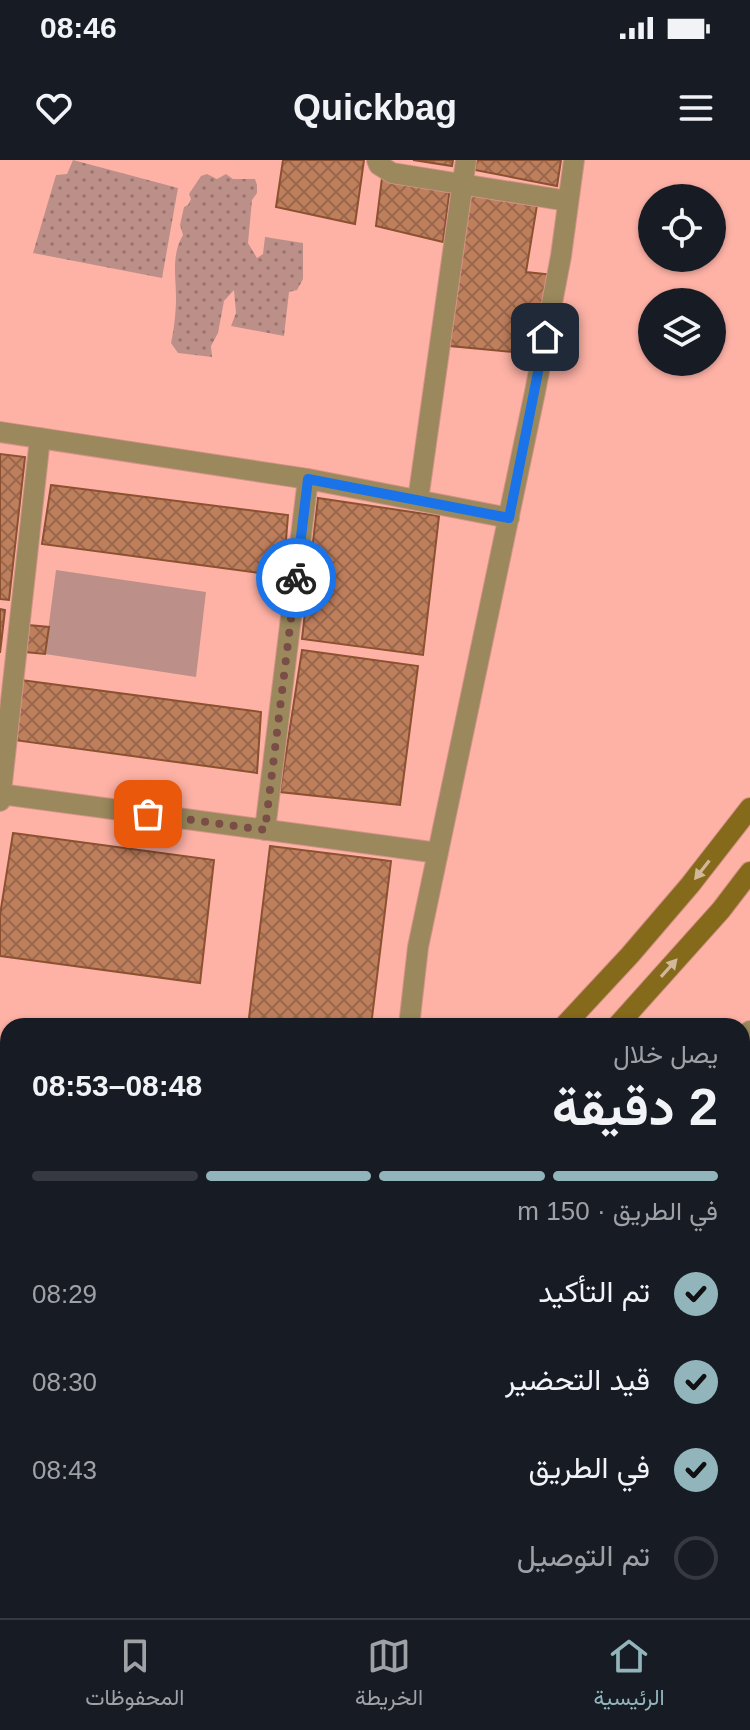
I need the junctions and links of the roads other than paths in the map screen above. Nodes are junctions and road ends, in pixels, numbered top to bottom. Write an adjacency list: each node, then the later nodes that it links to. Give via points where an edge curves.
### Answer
1 (377, 160): 4 (street, via 392,173)
2 (466, 160): 4 (street)
3 (574, 160): 5 (street)
4 (462, 184): 5 (street); 9 (street)
5 (568, 201): 10 (street)
6 (0, 432): 7 (street)
7 (40, 438): 8 (street); 11 (street)
8 (308, 479): 9 (street); 14 (street)
9 (418, 500): 10 (street)
10 (509, 518): 15 (street)
11 (0, 794): 12 (street); 14 (street)
12 (0, 801)
13 (750, 808): 18 (street, one-way to 18, via 690,885)
14 (265, 830): 15 (street)
15 (438, 853): 17 (street)
16 (750, 872): 19 (street, one-way to 16)
17 (410, 1018)
18 (571, 1018)
19 (624, 1018)

